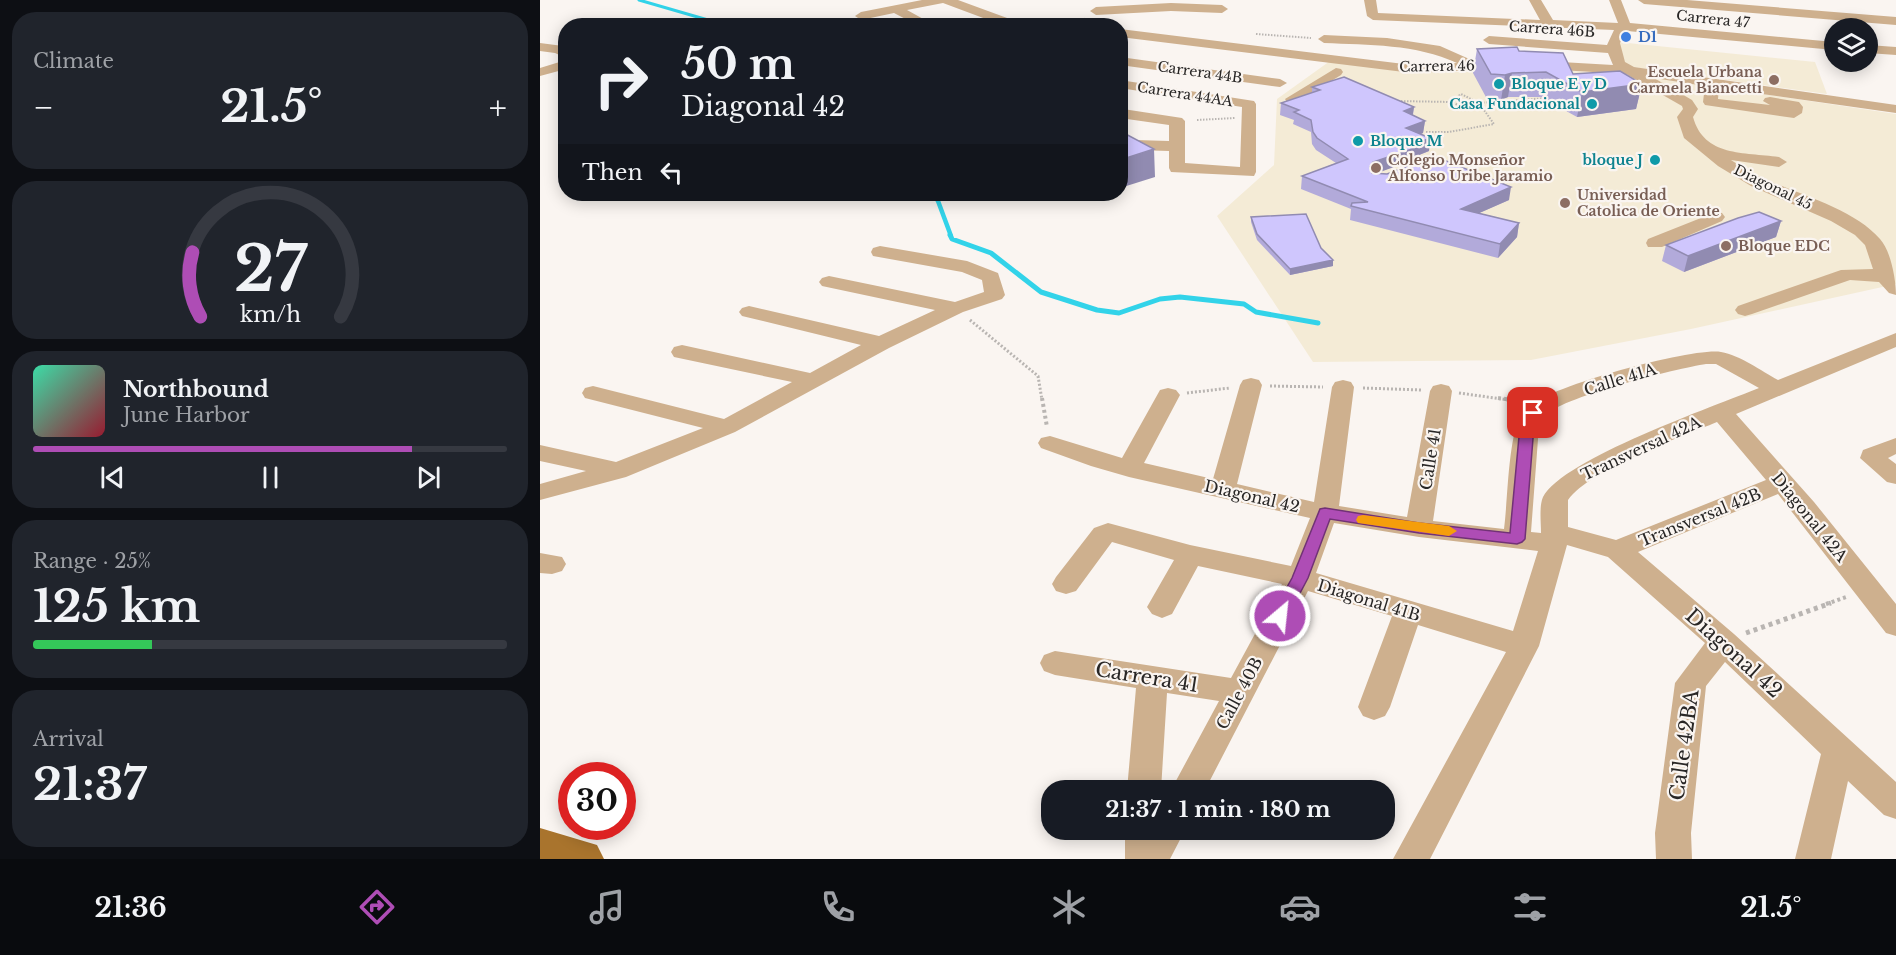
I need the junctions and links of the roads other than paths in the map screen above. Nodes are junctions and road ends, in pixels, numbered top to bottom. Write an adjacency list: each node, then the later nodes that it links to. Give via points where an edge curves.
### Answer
1 (939, 0): 10 (street)
2 (947, 0): 16 (street)
3 (1370, 0): 17 (street, Carrera 47, via 1373,16 1427,13)
4 (1535, 0): 20 (street)
5 (1615, 0): 21 (street)
6 (1644, 0): 12 (street)
7 (1794, 0): 13 (street)
8 (1088, 1): 11 (street)
9 (1223, 4): 11 (street); 23 (street)
10 (895, 9): 14 (street); 15 (street)
11 (1096, 11): 18 (street)
12 (1694, 14): 13 (street); 21 (street, Carrera 47); 27 (street, Carrera 47)
13 (1805, 14): 19 (street); 24 (street)
14 (861, 16)
15 (914, 18)
16 (995, 18)
17 (1453, 19): 20 (street, Carrera 47, via 1488,16); 36 (street, via 1467,52)
18 (1167, 20)
19 (1896, 21)
20 (1548, 23): 21 (street, Carrera 47)
21 (1625, 26): 30 (street, via 1614,37)
22 (1128, 33): 23 (street, Carrera 46)
23 (1212, 34): 33 (street, Carrera 46)
24 (1824, 37)
25 (1324, 39): 36 (street, via 1440,50)
26 (1489, 39): 30 (street, Carrera 46B)
27 (1824, 43)
28 (540, 47): 29 (street)
29 (558, 49)
30 (1613, 49): 37 (street)
31 (1878, 50): 32 (street)
32 (1896, 51)
33 (1321, 56): 36 (street, Carrera 46, via 1412,69); 40 (street)
34 (1128, 62): 40 (street, Carrera 44B)
35 (558, 66): 38 (street)
36 (1481, 66): 37 (street, Carrera 46, via 1572,65)
37 (1626, 70): 42 (street, Carrera 46); 49 (street, Diagonal 45, via 1687,103 1691,109 1685,117 1690,135)
38 (540, 72)
39 (1336, 72): 43 (street)
40 (1290, 78): 45 (street)
41 (1128, 86): 45 (street, Carrera 44AA)
42 (1712, 87): 42 (street, via 1710,102 1714,103 1786,114 1794,113 1796,107); 44 (street, Carrera 46)
43 (1292, 99)
44 (1896, 109)
45 (1249, 111): 47 (street, via 1248,172 1177,168)
46 (1128, 115): 47 (street, via 1177,122)
47 (1177, 146): 48 (street)
48 (1128, 147)
49 (1708, 151): 50 (street); 55 (street, Diagonal 45, via 1757,182 1861,231 1874,243)
50 (1779, 162)
51 (1716, 217): 52 (street)
52 (1655, 243)
53 (880, 252): 56 (street, via 967,267 991,277 994,295)
54 (829, 282): 56 (street)
55 (1890, 283): 57 (street, via 1848,274)
56 (956, 308): 60 (street)
57 (1745, 310)
58 (749, 312): 60 (street)
59 (1896, 339): 65 (street, Transversal 42A)
60 (881, 343): 62 (street)
61 (682, 352): 62 (street)
62 (813, 380): 70 (street)
63 (1251, 385): 78 (street)
64 (1343, 387): 80 (street, Calle 40B)
65 (1779, 388): 69 (street, Transversal 42A); 83 (street, Calle 41A, via 1712,356 1666,365 1564,397 1533,413 1527,426)
66 (1441, 391): 81 (street, Calle 41)
67 (593, 393): 70 (street)
68 (1168, 395): 74 (street)
69 (1720, 411): 77 (street, Diagonal 42A); 82 (street, Transversal 42A, via 1622,453 1573,480 1555,500)
70 (728, 427): 75 (street)
71 (1050, 443): 74 (street, Diagonal 42)
72 (1896, 445): 76 (street, via 1872,455)
73 (540, 453): 75 (street)
74 (1129, 469): 78 (street, Diagonal 42)
75 (617, 471): 79 (street)
76 (1896, 476)
77 (1782, 483): 84 (street, Transversal 42B); 90 (street, Diagonal 42A)
78 (1223, 490): 80 (street, Diagonal 42)
79 (540, 492)
80 (1325, 513): 81 (street, Diagonal 42); 86 (street, Calle 40B)
81 (1419, 528): 83 (street, Diagonal 42)
82 (1554, 538): 83 (street, Diagonal 42); 84 (street, Diagonal 42); 92 (street, Transversal 42A)
83 (1517, 539)
84 (1618, 550): 91 (street, Diagonal 42)
85 (1190, 555): 86 (street, Diagonal 41B); 87 (street, Diagonal 41B, via 1108,532); 88 (street)
86 (1300, 578): 89 (street, Diagonal 41B); 95 (street, Calle 40B)
87 (1066, 584)
88 (1162, 608)
89 (1408, 612): 92 (street, Diagonal 41B); 96 (street)
90 (1896, 626)
91 (1723, 642): 97 (street, Diagonal 42); 108 (street, Calle 42BA, via 1691,683 1673,833)
92 (1524, 646): 107 (street, Transversal 42A)
93 (1055, 663): 94 (street, Carrera 41)
94 (1152, 677): 95 (street, Carrera 41); 98 (street)
95 (1239, 692): 99 (street, Calle 40B)
96 (1374, 707)
97 (1839, 749): 100 (street, Diagonal 42); 109 (street)
98 (1145, 780)
99 (1193, 780)
100 (1896, 804)
101 (1142, 840): 105 (street)
102 (1161, 840): 106 (street)
103 (540, 848): 104 (main road)
104 (581, 859)
105 (1143, 859)
106 (1151, 859)
107 (1411, 859)
108 (1674, 859)
109 (1813, 859)

